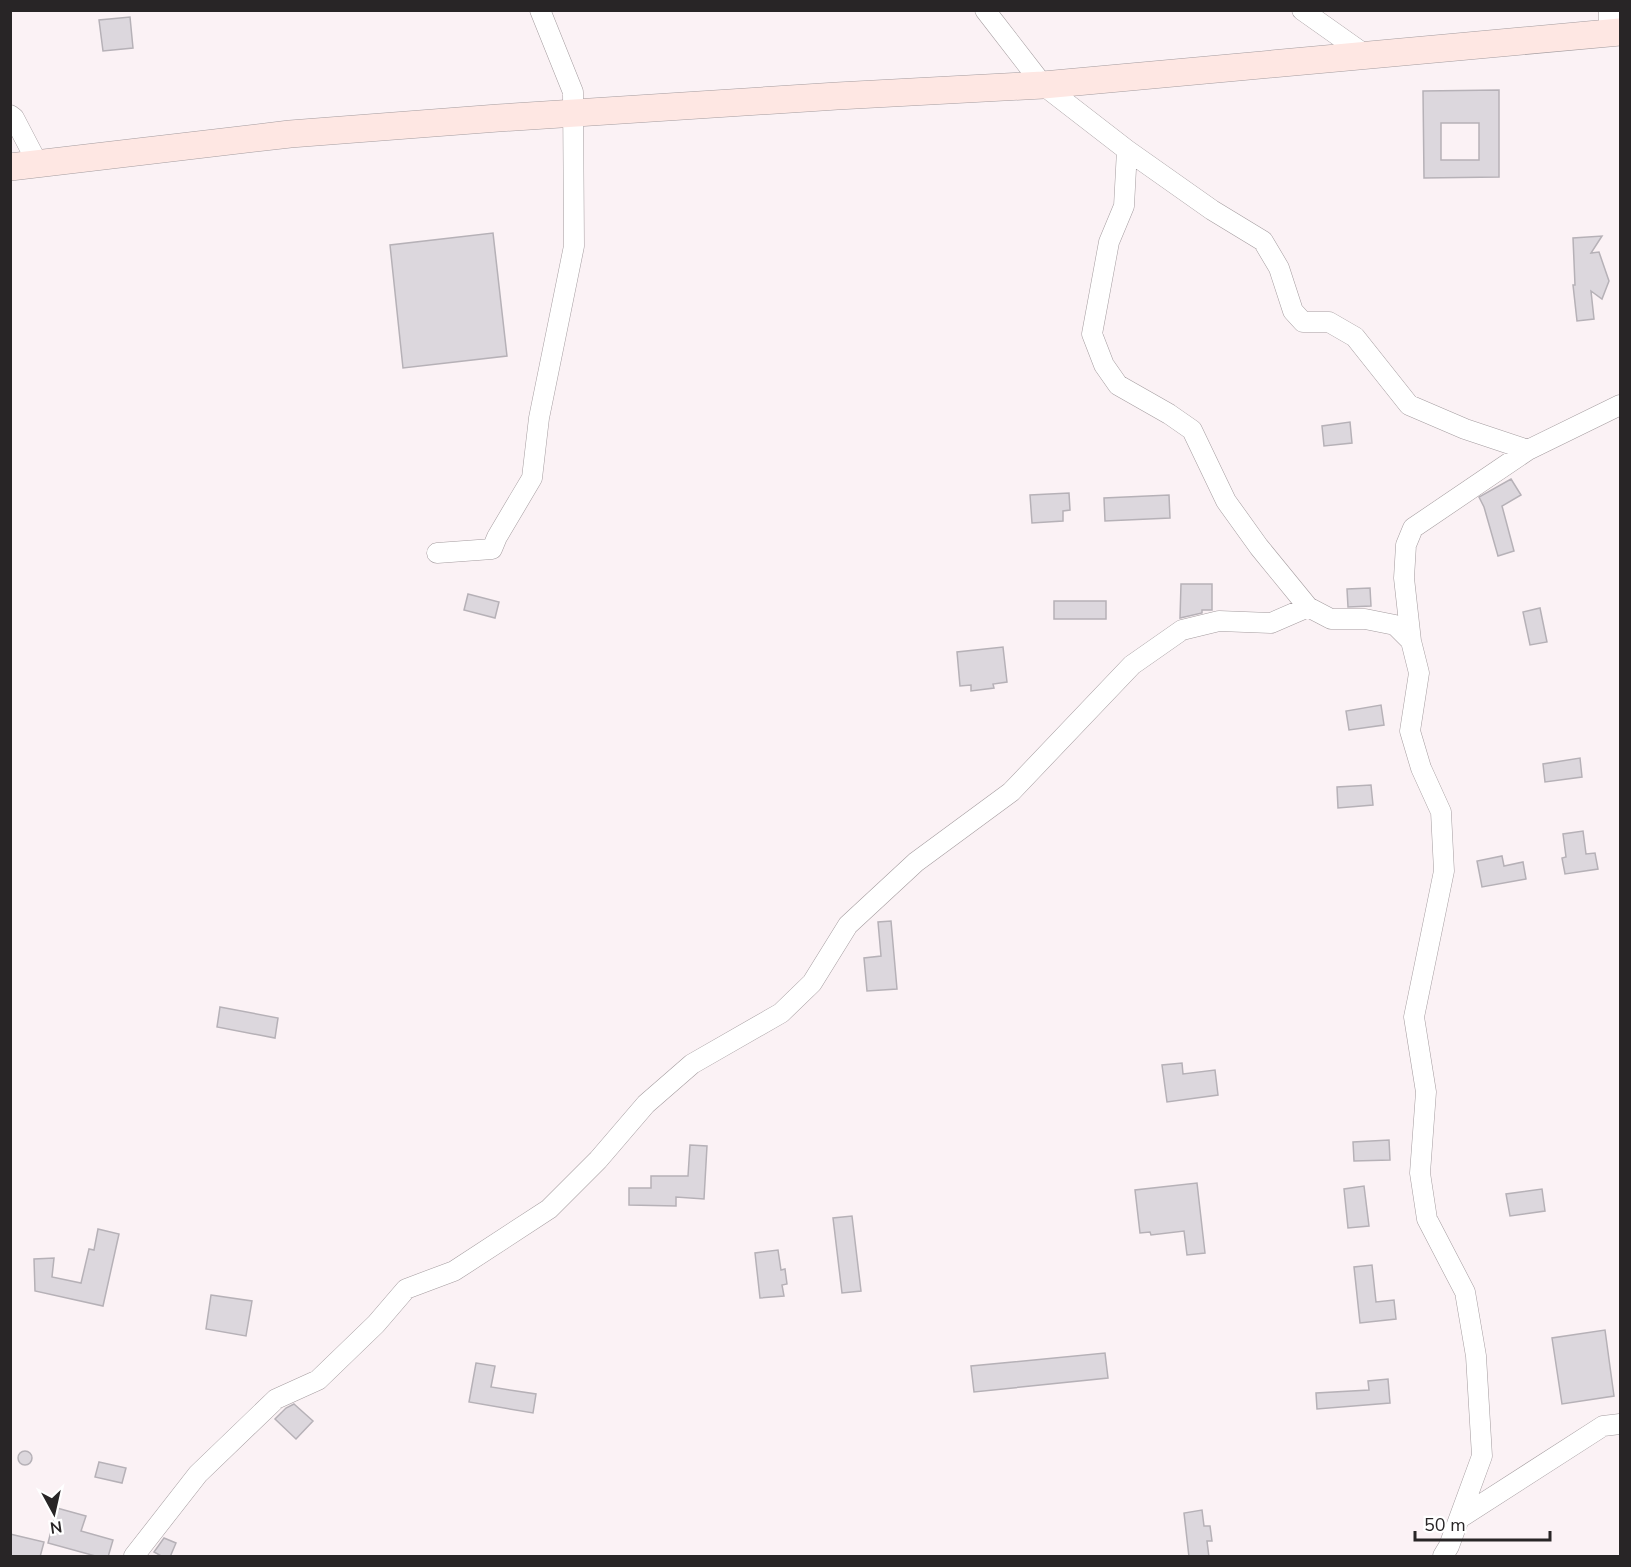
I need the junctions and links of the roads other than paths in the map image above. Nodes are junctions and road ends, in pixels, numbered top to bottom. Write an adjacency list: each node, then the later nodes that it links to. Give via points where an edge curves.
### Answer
1 (540, 10): 7 (street, via 573,92)
2 (985, 10): 6 (street)
3 (1302, 10): 5 (street)
4 (1613, 25): 5 (street)
5 (1367, 56): 6 (street)
6 (1043, 85): 7 (street); 9 (street)
7 (573, 113): 10 (street, via 290,134); 14 (street, via 574,246 539,418 532,478 492,549)
8 (10, 115): 10 (street)
9 (1127, 150): 13 (street, via 1263,241 1279,268 1293,311 1303,322 1329,322 1355,337 1409,405); 15 (street, via 1124,206 1109,242 1095,309 1092,334 1096,345 1118,386 1192,430 1227,501)
10 (38, 164): 11 (street)
11 (10, 167)
12 (1620, 405): 13 (street)
13 (1528, 450): 16 (street, via 1413,528 1406,545 1404,578)
14 (437, 553)
15 (1308, 608): 16 (street, via 1331,619 1365,619 1395,625); 19 (street, via 1271,623 1219,621 1182,630 1132,665 1011,792 916,862 848,925 812,983 780,1013 677,1077 646,1104 549,1209 454,1271 406,1289 318,1380 276,1399 198,1474)
16 (1411, 640): 18 (street, via 1419,673 1410,731 1441,812 1444,871 1414,1017 1426,1092 1420,1173 1427,1219 1465,1292 1476,1356 1482,1456)
17 (1620, 1424): 18 (street, via 1603,1426)
18 (1460, 1518): 20 (street)
19 (134, 1557)
20 (1443, 1557)

